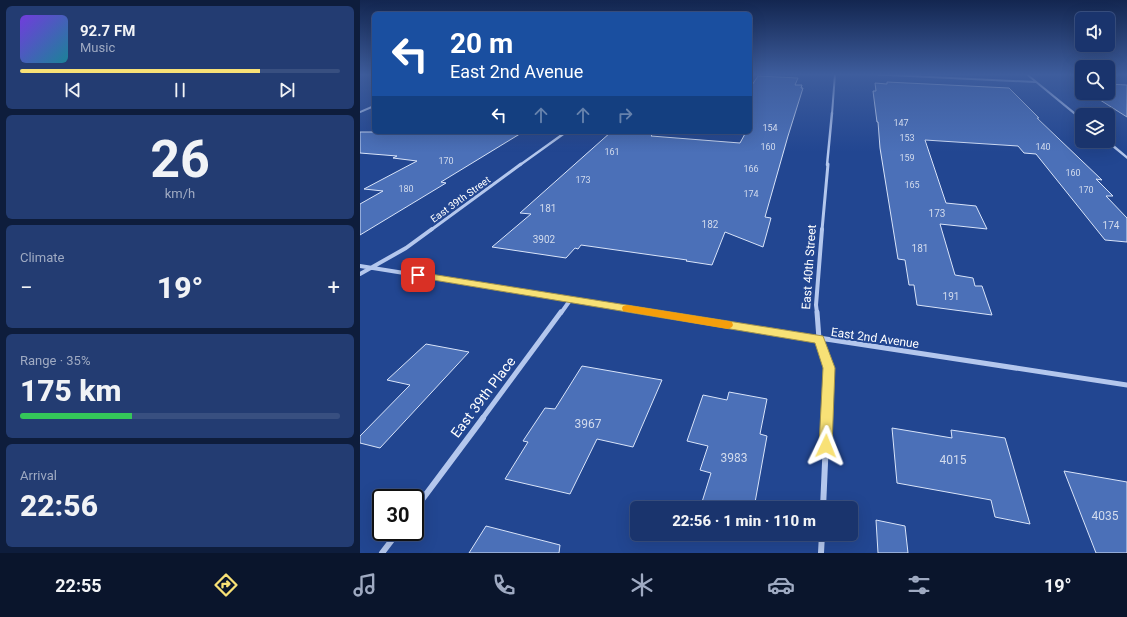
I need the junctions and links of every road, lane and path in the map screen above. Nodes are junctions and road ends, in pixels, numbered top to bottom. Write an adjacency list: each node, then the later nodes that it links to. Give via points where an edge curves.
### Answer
1 (833, 100): 13 (street, East 40th Street, via 816,305)
2 (1058, 100): 5 (street)
3 (372, 107): 4 (street)
4 (360, 112)
5 (1075, 114)
6 (563, 134): 10 (street, East 39th Street, via 406,248)
7 (1115, 148): 8 (street)
8 (1127, 158)
9 (360, 266): 10 (street, East 2nd Avenue)
10 (372, 268): 11 (street, East 39th Street); 12 (street, East 2nd Avenue)
11 (360, 274)
12 (571, 300): 13 (street, East 2nd Avenue); 15 (street, East 39th Place)
13 (819, 339): 14 (street, East 2nd Avenue); 16 (street, East 40th Street, via 829,368)
14 (1127, 385)
15 (424, 497)
16 (823, 501)
17 (391, 541): 19 (street)
18 (822, 541): 20 (street)
19 (382, 553)
20 (821, 553)

